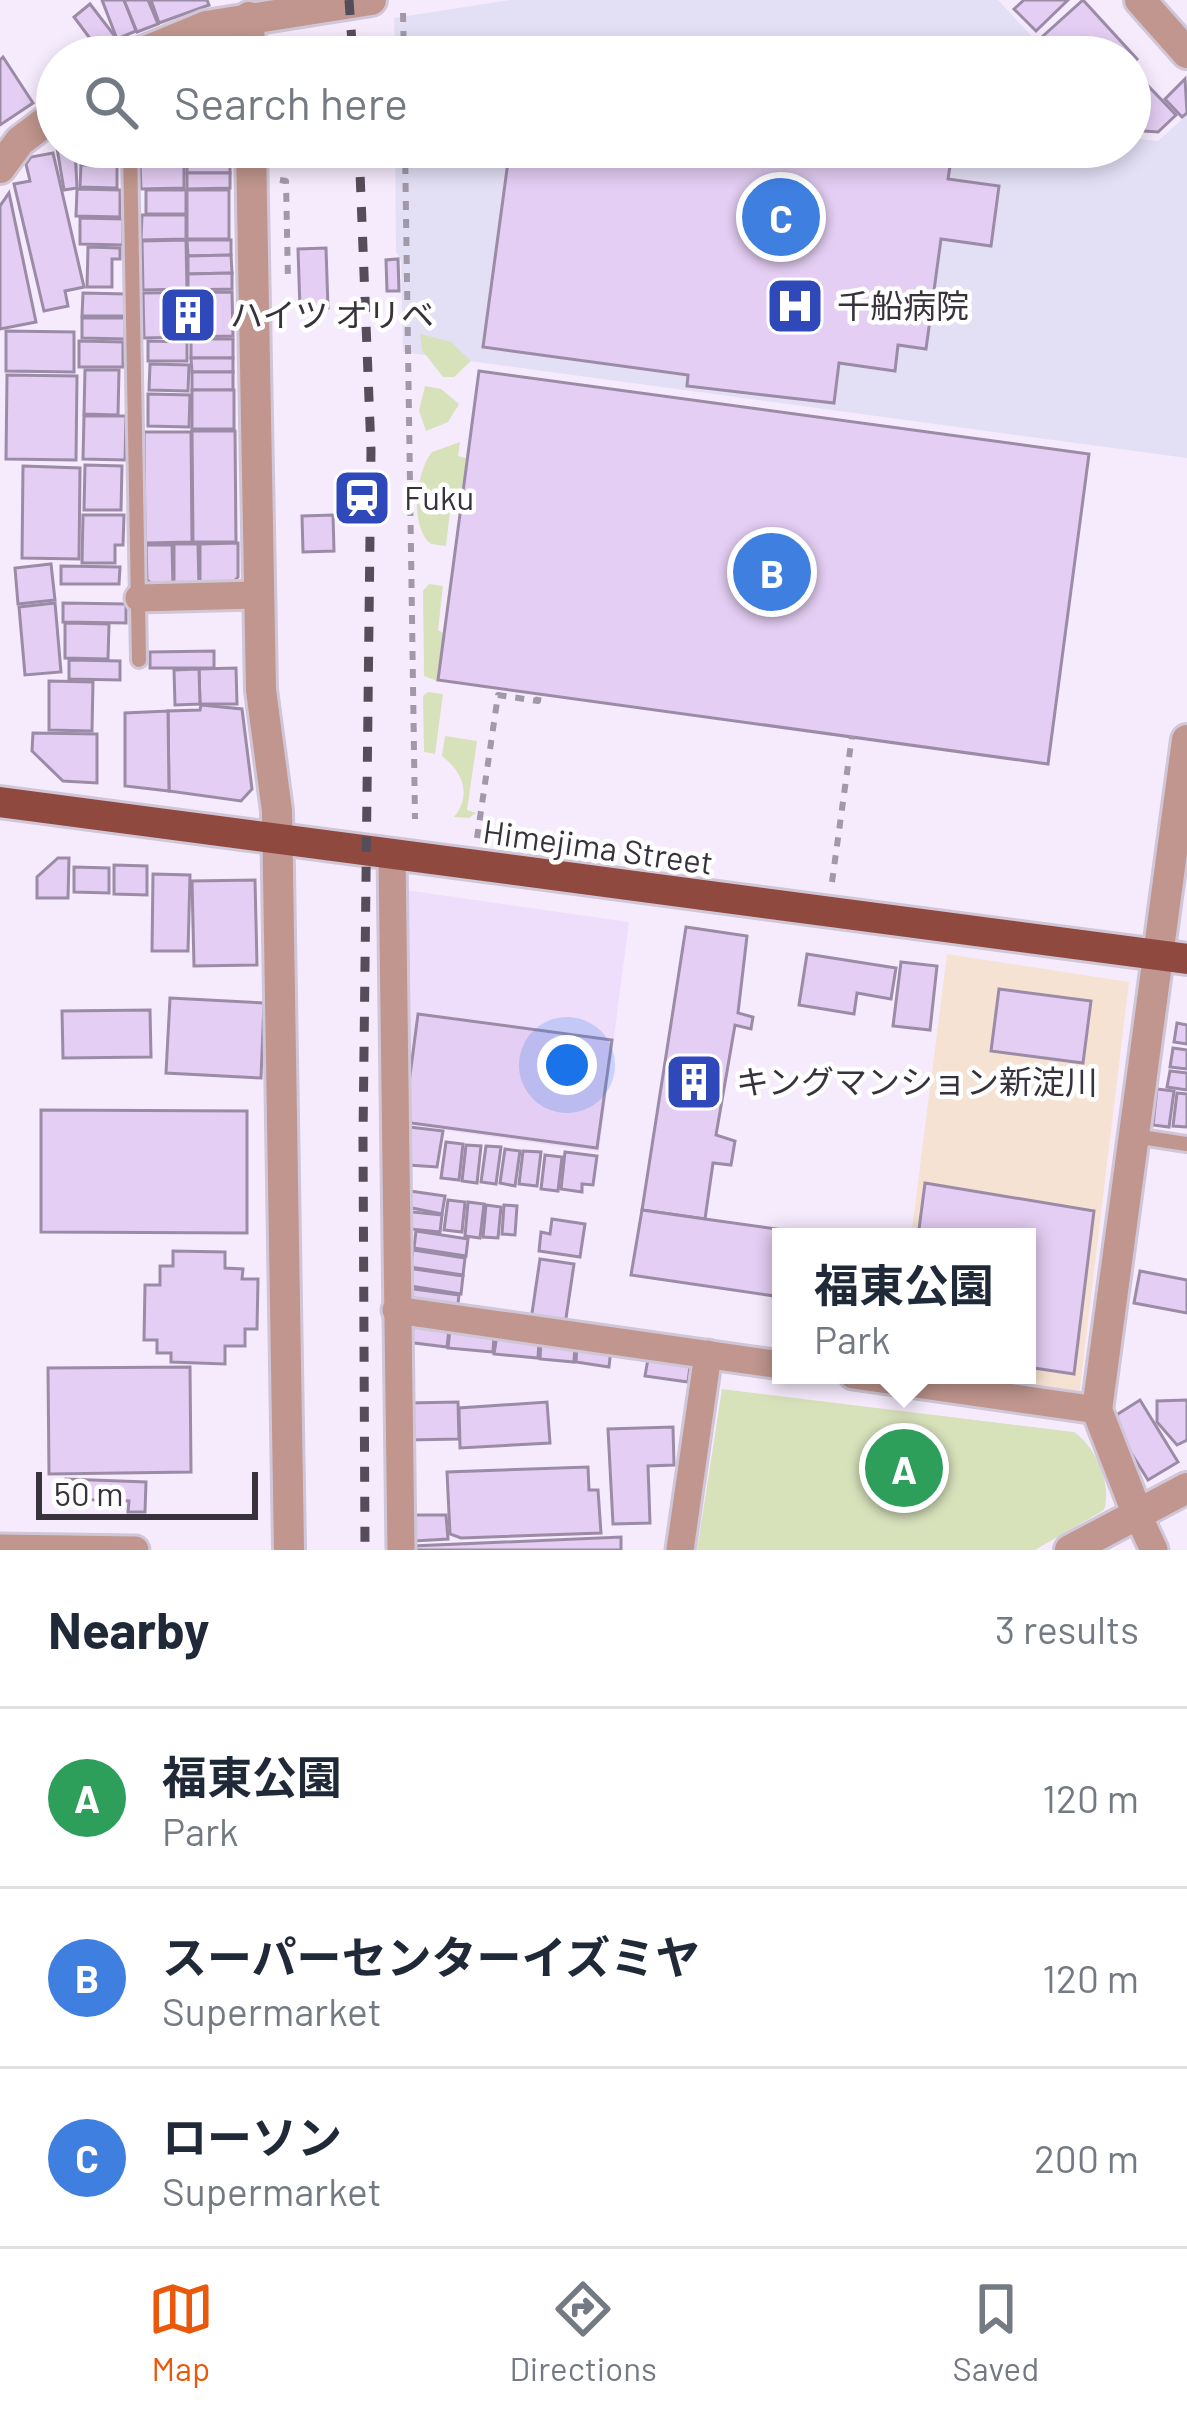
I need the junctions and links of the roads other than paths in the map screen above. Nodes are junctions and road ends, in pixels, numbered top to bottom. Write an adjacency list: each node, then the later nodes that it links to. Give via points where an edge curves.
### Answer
1 (371, 0): 3 (street)
2 (1140, 0): 6 (street)
3 (249, 17): 4 (street); 5 (street)
4 (182, 36)
5 (249, 36)
6 (1187, 53)
7 (36, 129): 8 (street)
8 (0, 168)
9 (130, 168): 12 (lane)
10 (251, 168): 11 (street)
11 (258, 595): 12 (street); 16 (street)
12 (139, 598): 13 (lane)
13 (139, 660)
14 (1187, 740): 18 (street)
15 (0, 802): 16 (main road, Himejima Street)
16 (278, 840): 17 (main road, Himejima Street); 30 (street)
17 (392, 855): 18 (main road, Himejima Street); 21 (street)
18 (1172, 958): 19 (street)
19 (1134, 1136): 20 (lane); 25 (street)
20 (1187, 1144)
21 (396, 1310): 22 (street); 31 (street)
22 (708, 1354): 23 (street); 32 (street)
23 (772, 1364)
24 (915, 1384): 25 (street)
25 (1096, 1410): 27 (street)
26 (1187, 1488): 27 (street)
27 (1137, 1513): 33 (street); 34 (street)
28 (0, 1548): 29 (street)
29 (135, 1550)
30 (289, 1550)
31 (401, 1550)
32 (680, 1550)
33 (1070, 1550)
34 (1154, 1550)

